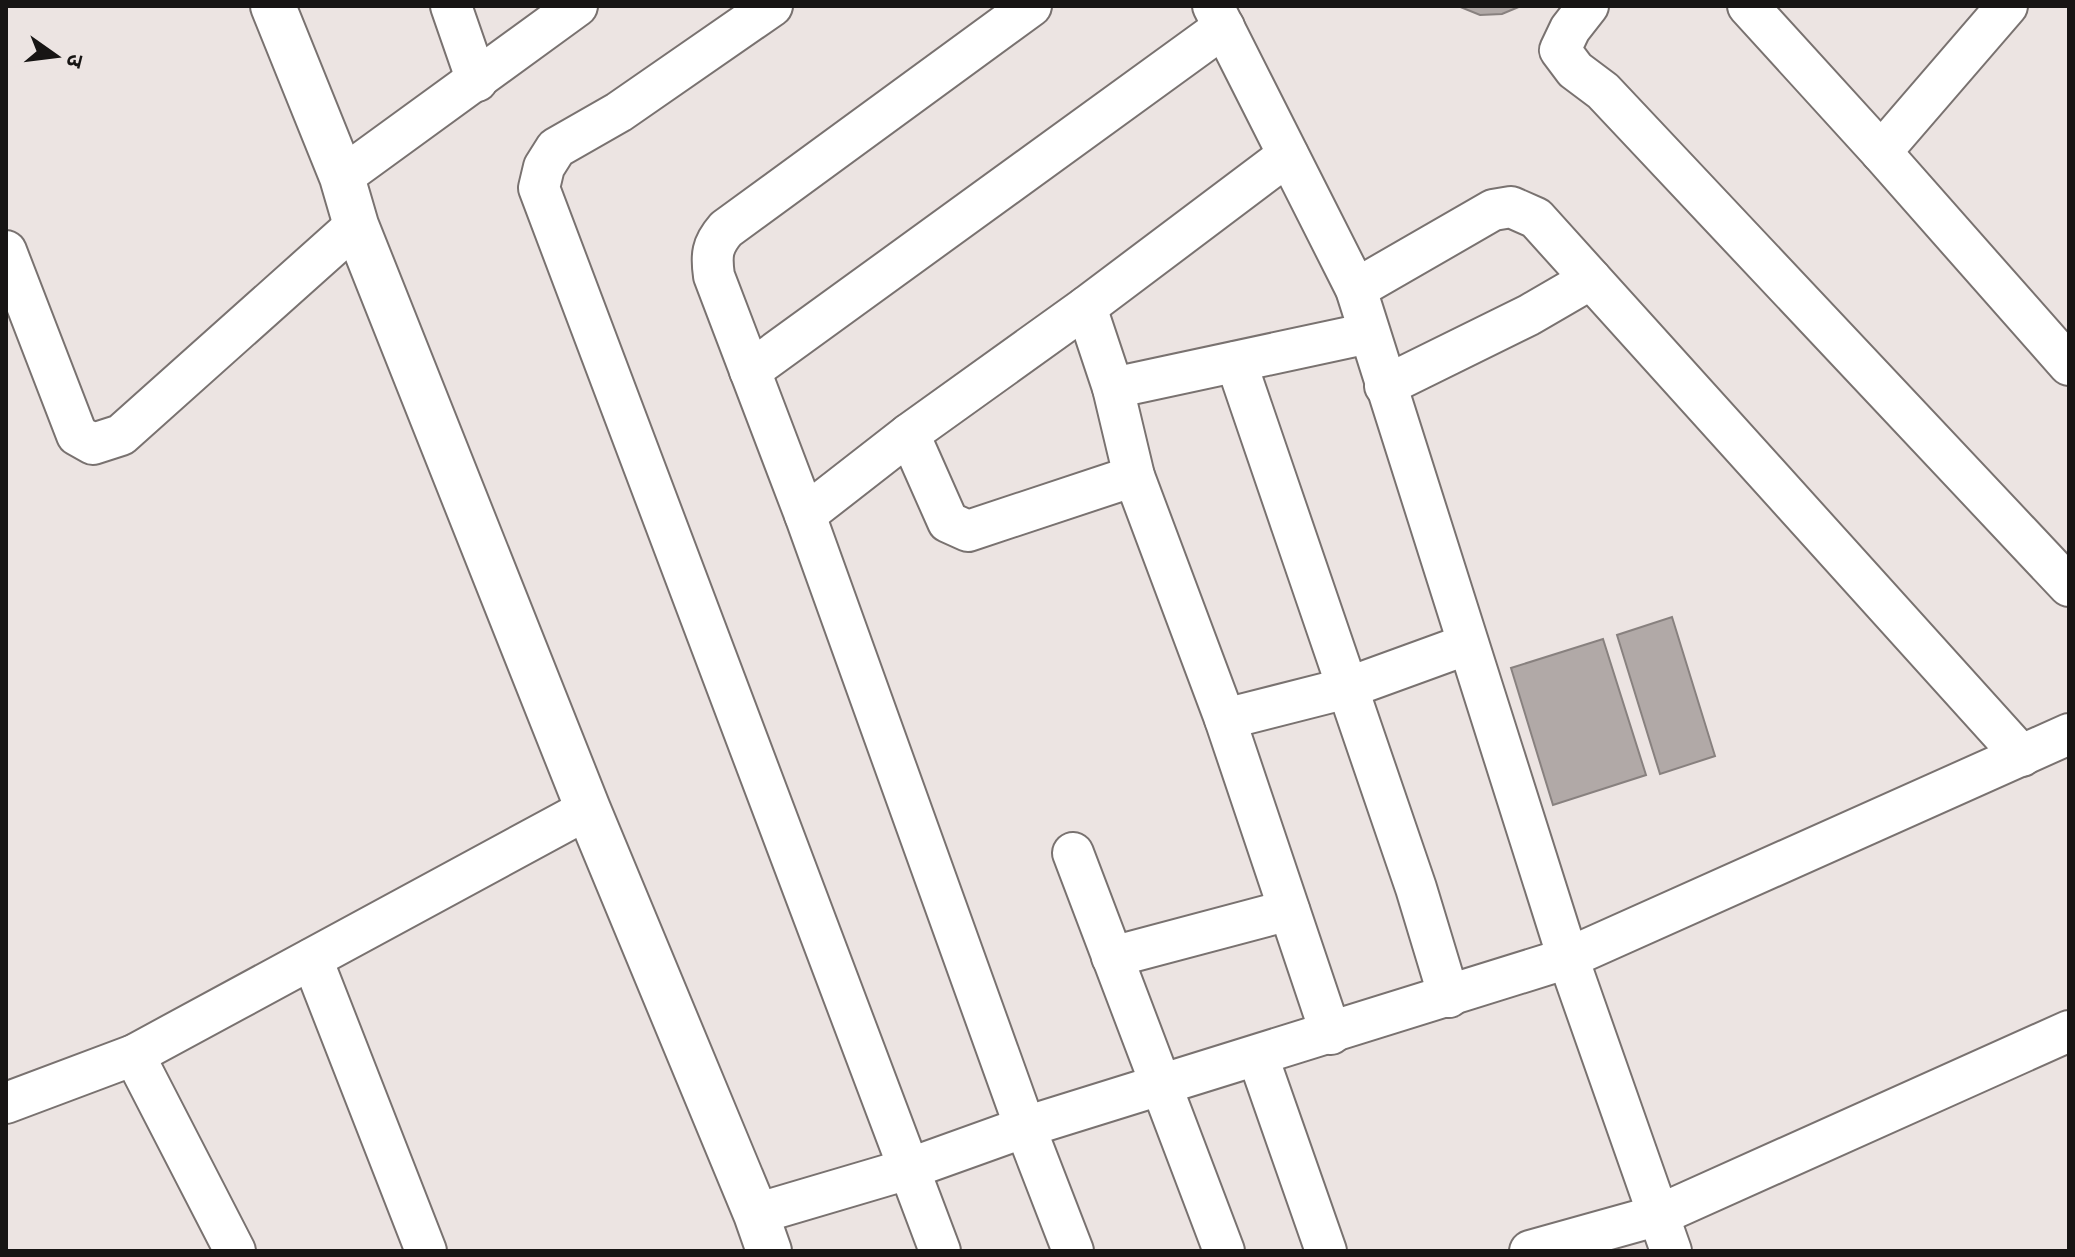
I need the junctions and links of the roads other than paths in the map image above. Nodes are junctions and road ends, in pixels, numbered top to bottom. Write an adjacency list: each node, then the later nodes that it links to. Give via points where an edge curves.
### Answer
1 (273, 6): 13 (street)
2 (451, 6): 10 (street)
3 (577, 6): 10 (street)
4 (772, 6): 48 (street, via 619,112 556,148 539,188)
5 (1031, 6): 22 (street, via 716,240 711,255 714,276)
6 (1588, 6): 28 (street, via 1560,50 1575,70 1603,91)
7 (1748, 6): 11 (street)
8 (2007, 6): 11 (street)
9 (1219, 17): 12 (street); 22 (street)
10 (477, 81): 13 (street)
11 (1881, 152): 21 (street)
12 (1288, 155): 17 (street); 18 (street)
13 (342, 177): 14 (street)
14 (356, 225): 15 (street, via 121,435 93,444 77,435); 34 (street)
15 (6, 251)
16 (1591, 279): 17 (street, via 1536,218 1511,207 1493,210); 23 (street); 33 (street)
17 (1356, 289): 19 (street)
18 (1086, 307): 24 (street); 25 (street)
19 (1369, 333): 20 (street); 23 (street)
20 (1236, 362): 24 (street); 30 (street)
21 (2069, 365)
22 (750, 371): 27 (street)
23 (1385, 386): 29 (street)
24 (1113, 388): 26 (street)
25 (909, 434): 26 (street, via 948,522 968,531); 27 (street)
26 (1134, 476): 31 (street)
27 (805, 515): 47 (street)
28 (2069, 586)
29 (1468, 644): 30 (street); 38 (street)
30 (1347, 688): 31 (street); 40 (street)
31 (1225, 719): 36 (street)
32 (2069, 734): 33 (street)
33 (2022, 756): 38 (street)
34 (588, 809): 39 (street); 49 (street)
35 (1073, 853): 37 (street)
36 (1289, 910): 37 (street); 42 (street)
37 (1112, 957): 45 (street)
38 (1568, 958): 40 (street); 50 (street)
39 (312, 959): 43 (street); 52 (street)
40 (1449, 997): 42 (street)
41 (2069, 1031): 50 (street)
42 (1331, 1034): 44 (street)
43 (134, 1055): 46 (street); 51 (street)
44 (1258, 1057): 45 (street); 56 (street)
45 (1161, 1086): 47 (street); 55 (street)
46 (6, 1103)
47 (1025, 1127): 48 (street); 54 (street)
48 (908, 1169): 49 (street); 53 (street)
49 (763, 1233)
50 (1665, 1233): 57 (street)
51 (235, 1251)
52 (426, 1251)
53 (940, 1251)
54 (1073, 1251)
55 (1224, 1251)
56 (1326, 1251)
57 (1530, 1251)

